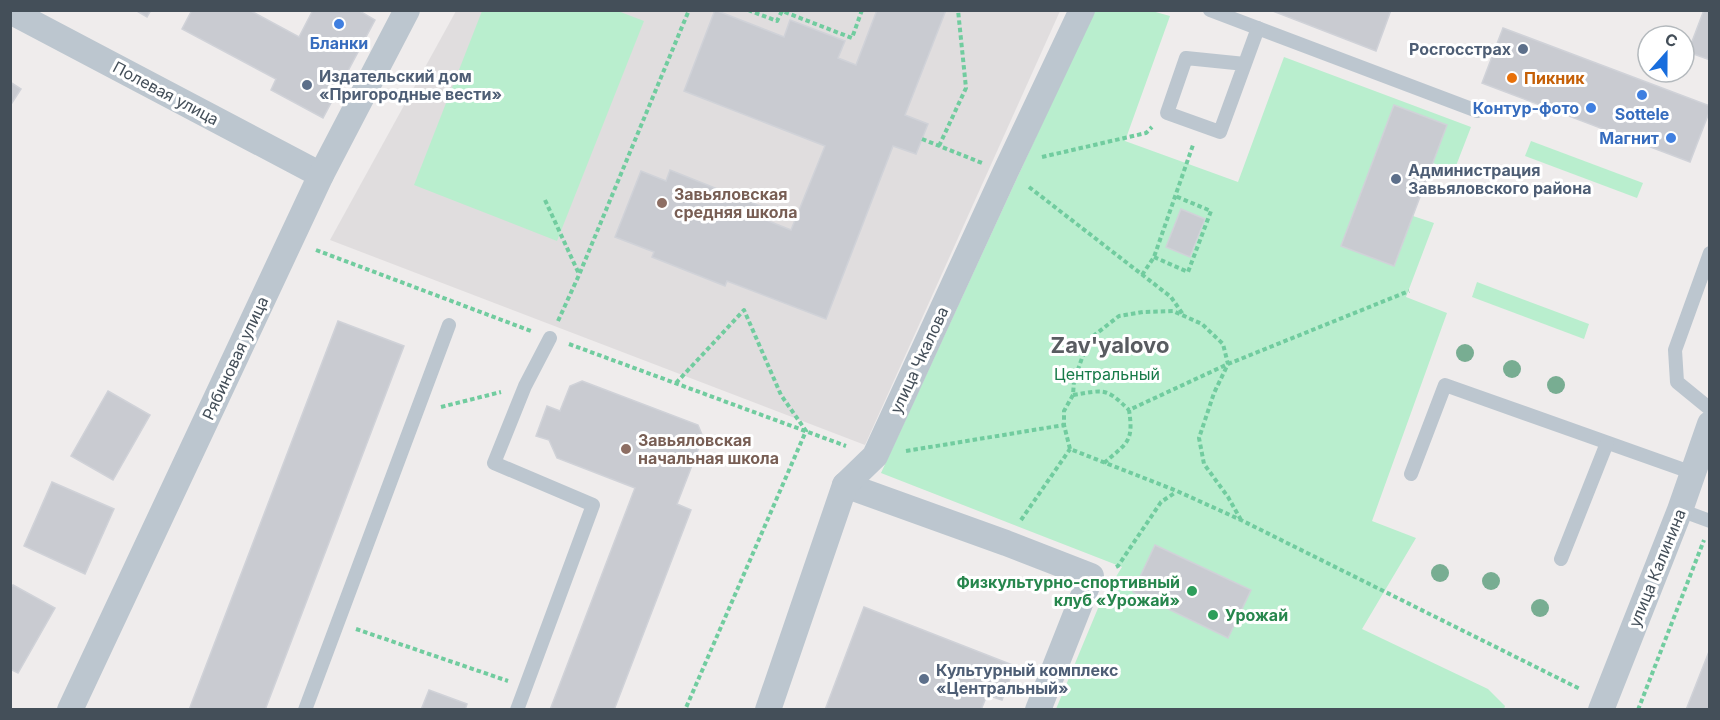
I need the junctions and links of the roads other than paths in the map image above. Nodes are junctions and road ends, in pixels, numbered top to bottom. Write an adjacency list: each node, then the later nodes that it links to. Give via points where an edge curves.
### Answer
1 (407, 10): 8 (street, Рябиновая улица)
2 (1082, 10): 17 (street, улица Чкалова, via 875,456)
3 (1210, 10): 5 (lane)
4 (10, 11): 8 (street, Полевая улица)
5 (1258, 28): 6 (lane); 7 (lane)
6 (1245, 64): 6 (lane, via 1220,132 1167,113 1186,58)
7 (1477, 111)
8 (321, 175): 22 (street, Рябиновая улица)
9 (1710, 252): 12 (lane, via 1675,350 1677,382)
10 (449, 325): 23 (lane)
11 (550, 338): 24 (lane, via 525,386 494,463 592,505)
12 (1710, 409)
13 (1710, 424): 15 (street, улица Калинина)
14 (1607, 443): 15 (lane); 16 (lane, via 1445,385); 20 (lane)
15 (1693, 473): 18 (street, улица Калинина)
16 (1411, 474)
17 (845, 485): 25 (street, улица Чкалова); 26 (street, via 1091,576)
18 (1680, 510): 19 (lane); 21 (street, улица Калинина)
19 (1710, 521)
20 (1561, 559)
21 (1602, 705)
22 (70, 710)
23 (305, 710)
24 (517, 710)
25 (768, 710)
26 (1038, 710)

